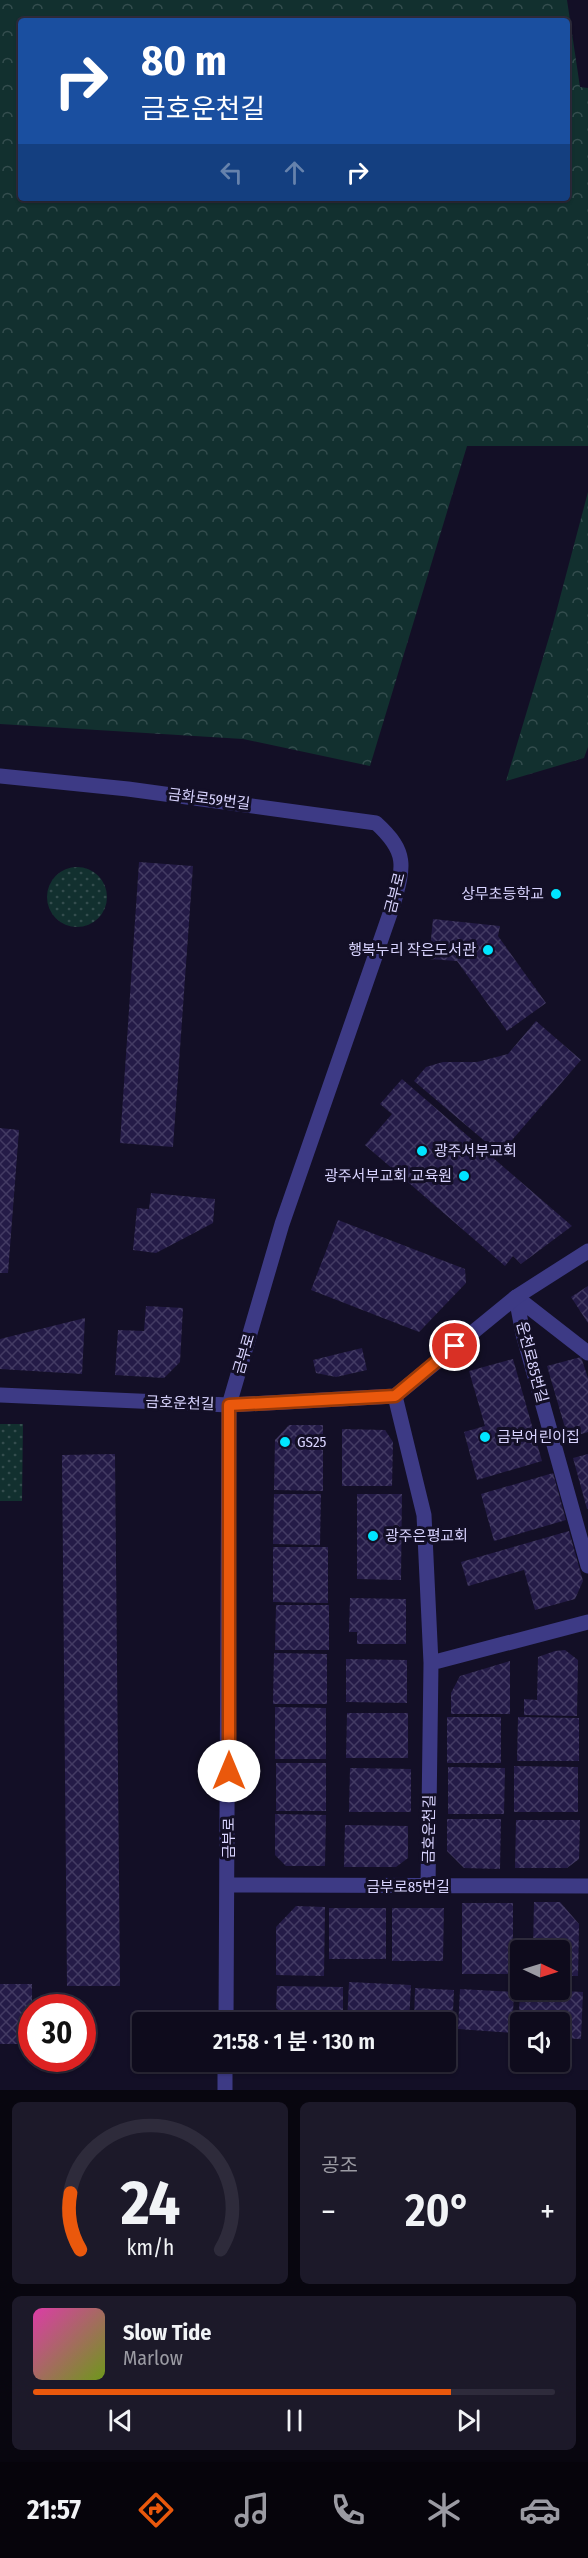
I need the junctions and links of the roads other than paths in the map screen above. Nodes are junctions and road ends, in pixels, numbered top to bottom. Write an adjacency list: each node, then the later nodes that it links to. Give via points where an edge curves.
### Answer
1 (0, 776): 2 (street, 금화로59번길, via 376,823 391,836)
2 (401, 854): 8 (street, 금부로, via 402,874 393,905 282,1224)
3 (588, 1251): 4 (street)
4 (516, 1297): 5 (street); 7 (street); 9 (street, 운천로85번길)
5 (588, 1353)
6 (0, 1395): 8 (street, 금호운천길)
7 (395, 1396): 8 (street, 금호운천길); 11 (street, 금호운천길, via 424,1515)
8 (229, 1405): 12 (street, 금부로)
9 (588, 1566)
10 (588, 1622): 11 (street)
11 (431, 1663): 14 (street, 금호운천길)
12 (229, 1885): 14 (street, 금부로85번길); 15 (street, 금부로)
13 (588, 1886): 14 (street, 금부로85번길)
14 (428, 1887)
15 (226, 2012)
16 (225, 2072): 17 (street)
17 (225, 2090)

